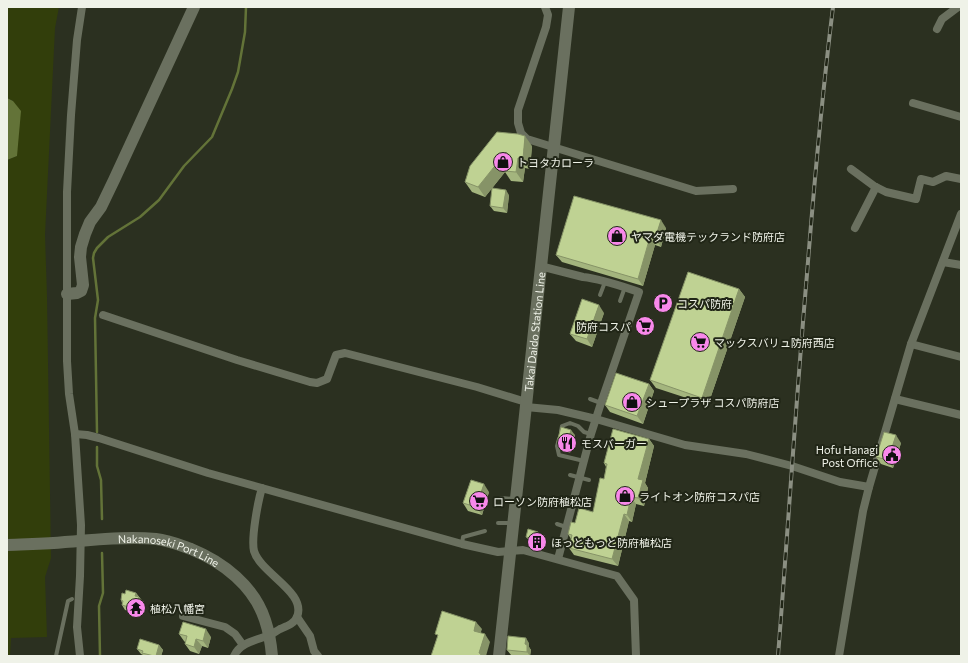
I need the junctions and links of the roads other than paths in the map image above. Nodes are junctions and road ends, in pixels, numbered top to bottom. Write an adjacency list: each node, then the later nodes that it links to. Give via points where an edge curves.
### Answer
1 (82, 7): 21 (street, via 77,40 66,192)
2 (194, 7): 21 (main road, via 114,180 85,234 80,257 83,285 77,293)
3 (545, 7): 9 (street, via 548,14 546,27 520,101 518,123 521,133 527,139)
4 (568, 7): 9 (main road, Takai Daido Station Line)
5 (958, 7): 6 (street, via 942,19)
6 (937, 29)
7 (912, 103): 8 (street)
8 (961, 117)
9 (554, 147): 13 (street, via 696,191); 18 (main road, Takai Daido Station Line)
10 (851, 170): 12 (street)
11 (961, 179): 12 (street, via 946,176 933,182 921,179 916,200)
12 (876, 187): 15 (street)
13 (733, 189)
14 (961, 214): 16 (street)
15 (855, 228)
16 (943, 262): 17 (street); 25 (street)
17 (961, 265)
18 (540, 266): 19 (street); 30 (main road, Takai Daido Station Line)
19 (605, 282): 20 (street); 22 (lane)
20 (625, 287): 23 (lane); 29 (street, via 639,292)
21 (67, 294): 33 (street, via 67,361)
22 (600, 295)
23 (620, 301)
24 (103, 315): 30 (street, via 310,382 317,383 327,379 336,356 345,353 477,387)
25 (911, 344): 26 (street); 28 (street)
26 (961, 357)
27 (590, 399): 29 (lane)
28 (895, 399): 31 (street); 39 (street)
29 (601, 403): 32 (street)
30 (526, 404): 32 (street); 42 (main road, Takai Daido Station Line)
31 (961, 416)
32 (596, 419): 34 (street); 39 (street, via 685,445 746,454 840,482)
33 (75, 434): 40 (street, via 99,438); 48 (street)
34 (591, 434): 35 (street); 35 (lane, via 570,423 562,426 560,433 557,446 559,455)
35 (584, 461): 37 (street)
36 (570, 475): 37 (lane)
37 (580, 477): 38 (lane); 46 (street)
38 (589, 480)
39 (869, 487): 65 (street)
40 (262, 488): 49 (street); 55 (street, via 253,539 254,551 266,569 296,598 299,607)
41 (501, 498): 42 (lane)
42 (515, 499): 44 (main road, Takai Daido Station Line)
43 (498, 523): 44 (lane)
44 (513, 523): 51 (main road, Takai Daido Station Line)
45 (557, 524): 46 (lane)
46 (567, 528): 52 (street)
47 (484, 531): 49 (lane, via 463,537)
48 (81, 541): 50 (main road, Nakanoseki Port Line); 53 (street, via 80,576); 56 (main road, Nakanoseki Port Line, via 157,539 204,554 235,575 246,587 259,605)
49 (462, 544): 51 (street)
50 (7, 545)
51 (510, 552): 52 (street, via 523,550); 63 (main road, Takai Daido Station Line)
52 (558, 559): 64 (street, via 617,576 634,600)
53 (75, 597): 58 (lane, via 68,601); 59 (street)
54 (183, 616): 57 (street, via 225,627 235,634)
55 (297, 617): 56 (street, via 291,624); 62 (street, via 310,636)
56 (269, 635): 57 (street); 61 (main road, Nakanoseki Port Line)
57 (242, 645): 60 (street)
58 (56, 656)
59 (80, 656)
60 (234, 656)
61 (272, 656)
62 (318, 656)
63 (499, 656)
64 (636, 656)
65 (839, 656)

